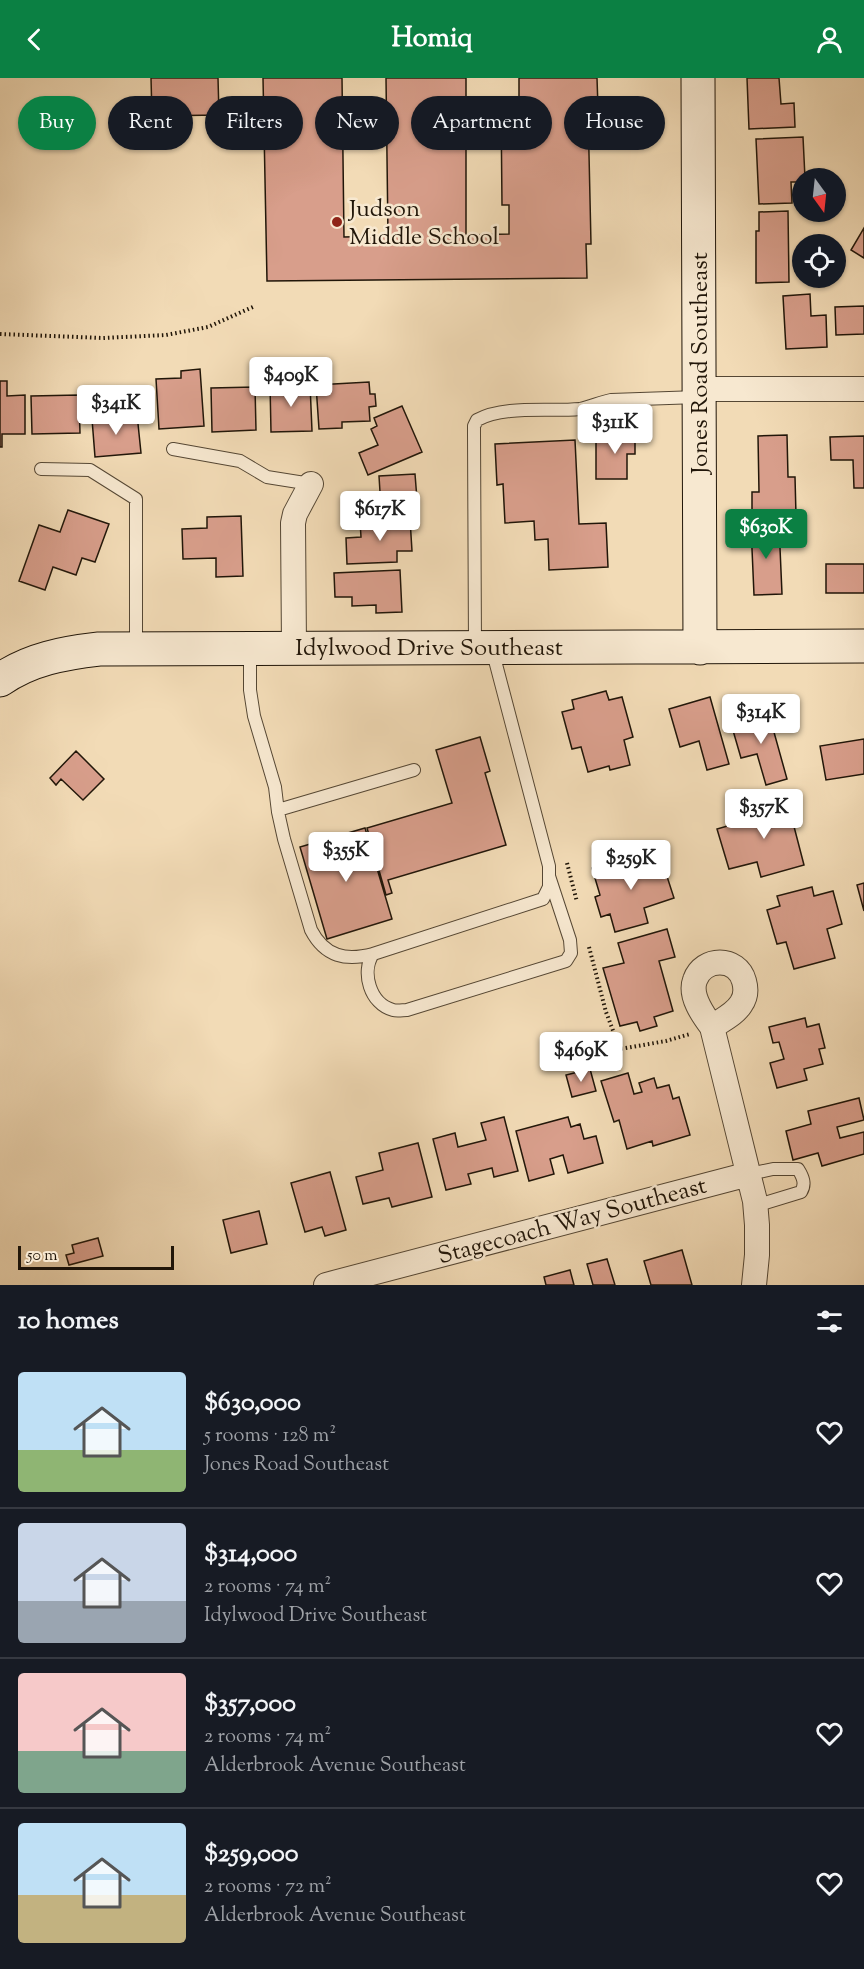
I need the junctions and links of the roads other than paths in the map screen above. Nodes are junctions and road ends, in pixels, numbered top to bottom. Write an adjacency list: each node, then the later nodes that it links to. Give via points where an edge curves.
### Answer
1 (698, 78): 3 (street, Jones Road Southeast)
2 (864, 389): 3 (street)
3 (700, 393): 9 (lane, via 611,400 583,408 495,413 477,420 474,434); 12 (street, Jones Road Southeast)
4 (173, 449): 6 (lane, via 240,461 267,477)
5 (41, 469): 10 (lane, via 90,470 136,499)
6 (311, 484): 8 (street, via 293,523)
7 (864, 646): 12 (street, Idylwood Drive Southeast)
8 (294, 647): 9 (street, Idylwood Drive Southeast); 11 (street, Idylwood Drive Southeast)
9 (483, 647): 12 (street, Idylwood Drive Southeast); 16 (lane, via 510,716)
10 (136, 648): 11 (street, Idylwood Drive Southeast); 13 (street, Idylwood Drive Southeast, via 68,652 43,659)
11 (250, 648): 15 (lane, via 254,716)
12 (700, 648)
13 (0, 680)
14 (414, 770): 15 (lane)
15 (278, 810): 17 (lane, via 317,941 323,948 348,958)
16 (549, 876): 17 (lane, via 543,899); 17 (lane, via 570,940 571,953 566,961 407,1010 392,1010 372,994 368,970)
17 (373, 954)
18 (712, 1027): 19 (street)
19 (749, 1174): 20 (street); 20 (lane, via 798,1169 803,1178 801,1192); 21 (street, Stagecoach Way Southeast)
20 (755, 1206): 23 (street, via 758,1225)
21 (404, 1275): 22 (street, Stagecoach Way Southeast)
22 (326, 1285)
23 (754, 1285)

